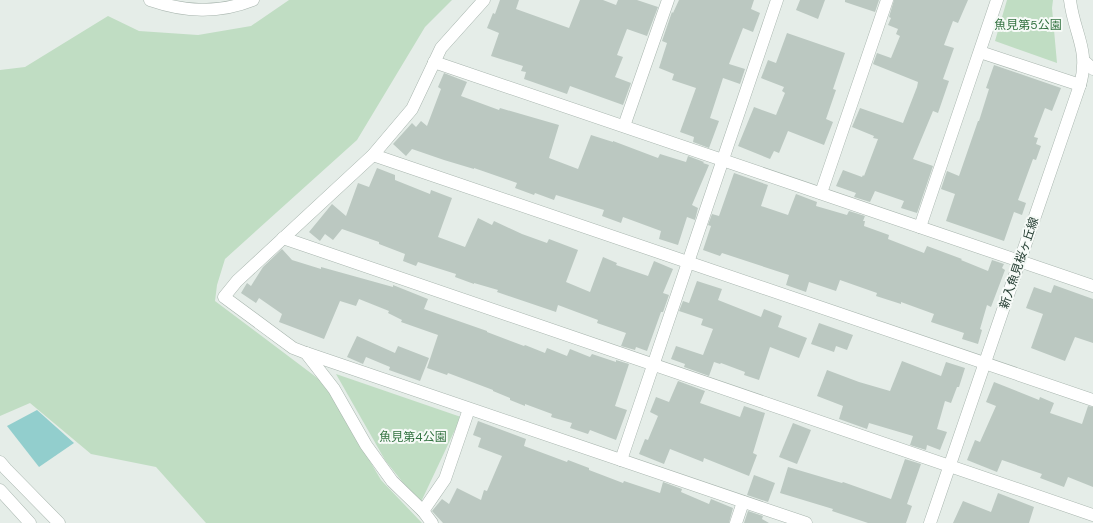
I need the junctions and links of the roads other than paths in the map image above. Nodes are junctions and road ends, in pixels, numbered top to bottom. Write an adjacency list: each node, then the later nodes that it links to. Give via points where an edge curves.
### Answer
1 (150, 0): 2 (street, via 193,10 228,8)
2 (253, 0)
3 (484, 0): 10 (street, via 441,48)
4 (668, 0): 13 (street)
5 (777, 0): 15 (street)
6 (887, 0): 16 (street)
7 (997, 0): 9 (street)
8 (1070, 0): 11 (street, 新入魚見桜ヶ丘線)
9 (980, 52): 12 (street); 17 (street)
10 (434, 62): 13 (street); 14 (street, via 412,109)
11 (1088, 65): 12 (street, 新入魚見桜ヶ丘線)
12 (1080, 86): 19 (street, 新入魚見桜ヶ丘線)
13 (624, 126): 15 (street)
14 (372, 155): 18 (street); 20 (street)
15 (723, 160): 16 (street); 20 (street)
16 (821, 193): 17 (street)
17 (920, 227): 19 (street)
18 (283, 238): 22 (street, via 237,281 224,297 293,348); 24 (street)
19 (1020, 261): 21 (street); 23 (street, 新入魚見桜ヶ丘線)
20 (688, 263): 23 (street); 24 (street)
21 (1093, 286)
22 (306, 354): 26 (street); 32 (street, via 334,390 366,445 392,481)
23 (984, 363): 25 (street); 29 (street, 新入魚見桜ヶ丘線)
24 (653, 365): 27 (street); 29 (street)
25 (1093, 400)
26 (469, 409): 27 (street); 32 (street, via 445,479)
27 (621, 460): 31 (street)
28 (0, 462): 35 (street)
29 (949, 466): 33 (street); 39 (street, 新入魚見桜ヶ丘線)
30 (0, 490): 34 (street)
31 (743, 502): 37 (street); 38 (street)
32 (423, 511): 36 (street)
33 (1093, 515)
34 (30, 523)
35 (59, 523)
36 (432, 523)
37 (736, 523)
38 (806, 523)
39 (930, 523)

